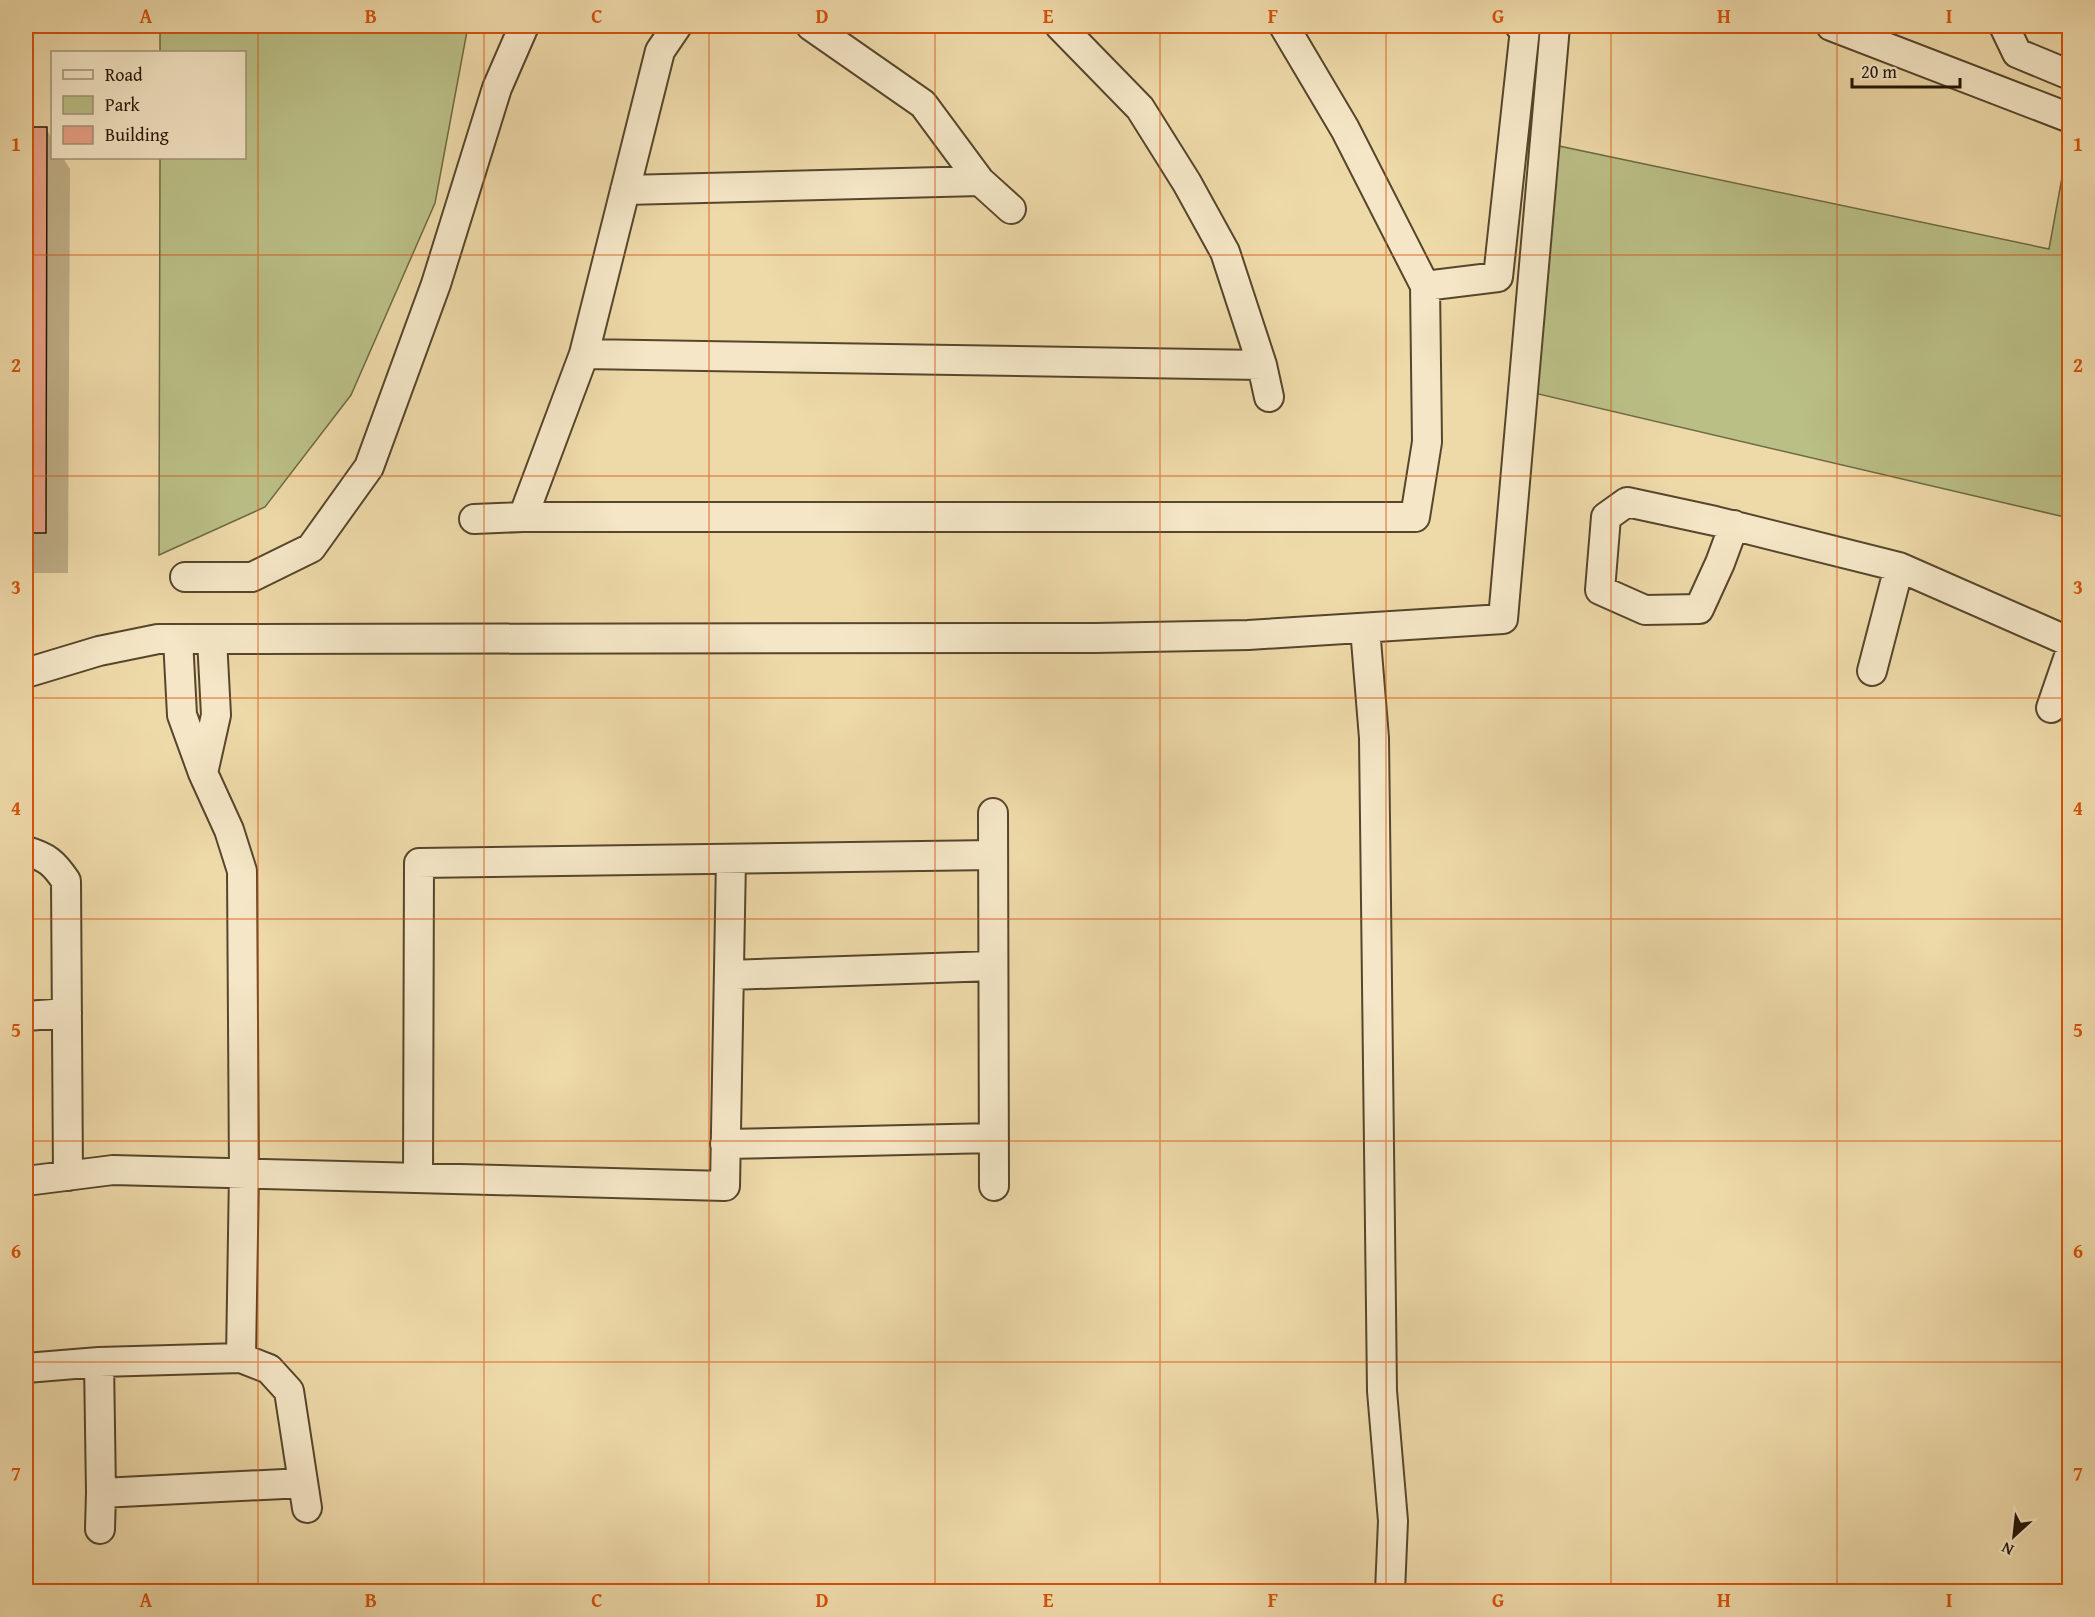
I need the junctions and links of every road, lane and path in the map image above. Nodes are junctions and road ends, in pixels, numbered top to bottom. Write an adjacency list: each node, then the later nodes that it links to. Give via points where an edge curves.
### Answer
1 (525, 26): 23 (street, via 497,88 436,284 369,467 311,548 252,577)
2 (677, 26): 13 (street, via 660,51)
3 (811, 26): 12 (street, via 923,104)
4 (1060, 26): 17 (street, via 1140,108 1187,183 1225,252)
5 (1284, 26): 15 (street, via 1345,129)
6 (1520, 26): 15 (street, via 1525,29 1498,277)
7 (1555, 26): 24 (street, via 1503,619)
8 (1831, 26): 11 (street)
9 (2004, 26): 10 (street, via 2017,53)
10 (2070, 75)
11 (2070, 118)
12 (980, 181): 13 (street); 14 (street)
13 (626, 190): 16 (street)
14 (1011, 208)
15 (1425, 286): 19 (street, via 1427,442 1415,517)
16 (584, 354): 17 (street); 19 (street)
17 (1262, 365): 18 (street)
18 (1269, 396)
19 (523, 517): 20 (street)
20 (474, 519)
21 (1734, 525): 21 (street, via 1699,609 1645,609 1600,590 1606,517 1627,502); 22 (street)
22 (1899, 567): 27 (street); 29 (street)
23 (185, 576)
24 (1365, 628): 26 (street, via 1096,638); 53 (street, via 1374,738 1382,1391 1393,1521)
25 (178, 639): 26 (street); 30 (street, via 158,639 99,651); 32 (street, via 182,715)
26 (212, 639): 32 (street, via 216,715)
27 (2070, 642)
28 (2070, 653): 31 (street)
29 (1872, 671)
30 (26, 673)
31 (2051, 708)
32 (203, 773): 43 (street, via 229,830 242,871)
33 (993, 813): 35 (street)
34 (26, 851): 39 (street, via 54,864 66,881)
35 (993, 855): 36 (street); 37 (street)
36 (731, 859): 38 (street); 45 (street, via 419,863)
37 (993, 966): 38 (street); 41 (street)
38 (729, 975): 42 (street)
39 (67, 1013): 40 (street); 44 (street)
40 (26, 1016)
41 (994, 1138): 42 (street); 47 (street)
42 (725, 1144): 45 (street, via 725,1186)
43 (244, 1173): 44 (street, via 113,1170); 45 (street); 48 (street)
44 (68, 1176): 46 (street)
45 (418, 1178)
46 (26, 1182)
47 (994, 1186)
48 (241, 1358): 49 (street); 51 (street, via 269,1369 289,1391 305,1496)
49 (99, 1362): 50 (street); 51 (street)
50 (26, 1368)
51 (101, 1492): 52 (street)
52 (100, 1529)
53 (1390, 1592)

